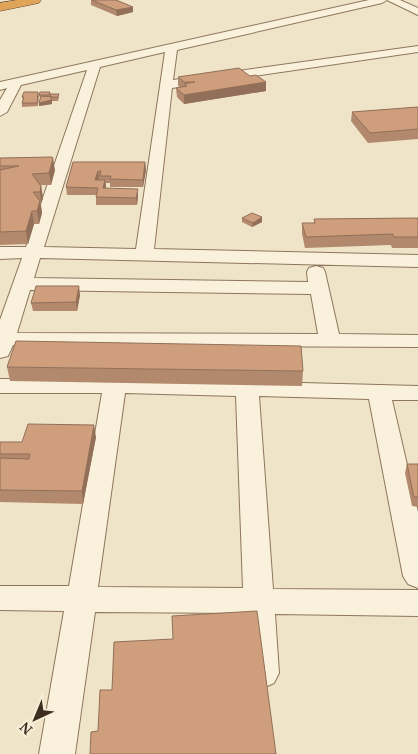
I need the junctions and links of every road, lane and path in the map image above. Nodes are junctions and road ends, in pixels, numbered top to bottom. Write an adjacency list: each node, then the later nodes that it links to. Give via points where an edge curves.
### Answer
1 (10, 0): 5 (highway)
2 (35, 0): 6 (highway)
3 (382, 0): 8 (street)
4 (392, 0): 7 (street)
5 (0, 2)
6 (0, 6)
7 (418, 12)
8 (171, 48): 10 (street); 12 (street)
9 (418, 50): 12 (street)
10 (95, 65): 11 (street); 16 (street)
11 (17, 81): 13 (street); 14 (street)
12 (166, 84): 19 (street)
13 (0, 86)
14 (0, 112)
15 (44, 162): 16 (street)
16 (62, 162): 17 (street); 20 (street)
17 (81, 163)
18 (137, 164): 19 (street)
19 (156, 164): 22 (street)
20 (33, 252): 21 (street); 22 (street); 25 (street)
21 (0, 253)
22 (144, 255): 23 (street)
23 (313, 259): 24 (street); 26 (street)
24 (418, 261)
25 (22, 284): 26 (street); 29 (street)
26 (320, 288): 27 (street)
27 (330, 341): 28 (street); 30 (street)
28 (418, 341)
29 (2, 345): 30 (street)
30 (290, 354): 34 (street)
31 (115, 385): 32 (street); 33 (street); 39 (street)
32 (0, 386)
33 (247, 390): 34 (street); 40 (street)
34 (293, 391): 35 (street)
35 (379, 392): 36 (street); 37 (street)
36 (418, 393)
37 (418, 576)
38 (0, 598): 39 (street)
39 (81, 599): 40 (street); 43 (street)
40 (259, 600): 41 (street); 42 (street)
41 (418, 603)
42 (264, 696)
43 (57, 754)

